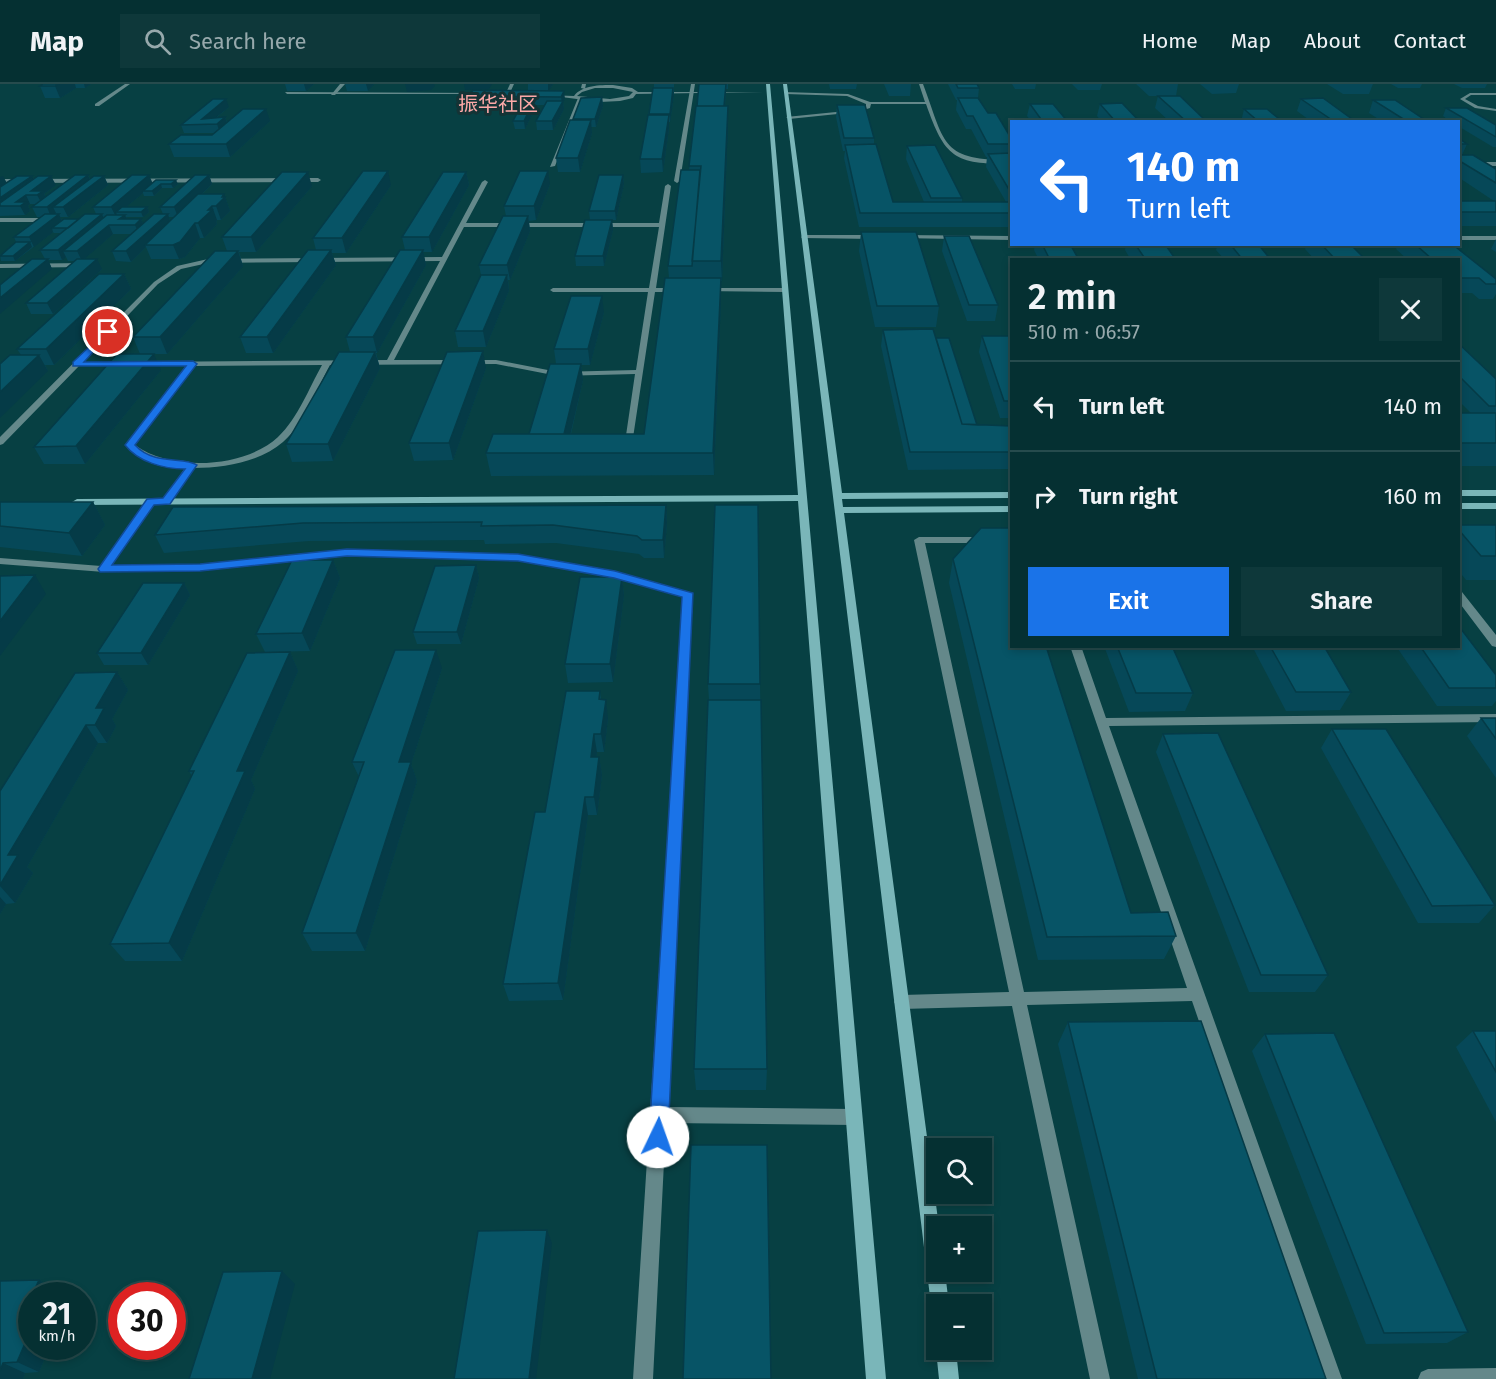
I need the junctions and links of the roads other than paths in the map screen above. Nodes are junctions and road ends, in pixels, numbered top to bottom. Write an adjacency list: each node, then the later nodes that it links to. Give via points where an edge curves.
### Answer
1 (128, 84): 20 (street)
2 (343, 84): 12 (street)
3 (512, 84): 13 (street)
4 (693, 84): 11 (street)
5 (921, 84): 19 (street)
6 (583, 86): 10 (street, via 614,85 632,88); 17 (street)
7 (768, 88): 11 (street); 49 (main road)
8 (786, 89): 18 (street, via 848,95); 22 (main road)
9 (287, 93): 12 (street)
10 (635, 93): 11 (street); 17 (street, via 612,101)
11 (692, 93): 29 (street)
12 (333, 94): 13 (street)
13 (507, 94): 14 (street)
14 (518, 94)
15 (1496, 94): 21 (street, via 1470,94 1462,99)
16 (542, 95): 17 (street)
17 (578, 96): 26 (street)
18 (869, 103): 19 (street); 22 (street, via 857,111)
19 (929, 103): 23 (street, via 946,149 959,158)
20 (97, 105)
21 (1496, 110)
22 (789, 117): 36 (main road)
23 (1010, 162)
24 (1460, 164): 25 (street)
25 (1496, 164)
26 (552, 166)
27 (318, 180): 28 (street)
28 (0, 181)
29 (677, 181)
30 (485, 182): 34 (street)
31 (668, 186): 35 (street)
32 (0, 220): 33 (street)
33 (65, 220)
34 (462, 225): 35 (street); 42 (street)
35 (662, 225): 46 (street)
36 (804, 237): 37 (street); 61 (main road)
37 (885, 237)
38 (896, 237): 39 (street)
39 (1010, 238)
40 (1460, 238): 41 (street)
41 (1496, 238)
42 (444, 259): 51 (street); 52 (street, via 208,261 179,267 156,283)
43 (95, 265): 44 (street)
44 (0, 266)
45 (553, 290): 46 (street)
46 (652, 290): 47 (street); 54 (street)
47 (685, 290)
48 (696, 290): 49 (street)
49 (785, 290): 62 (main road)
50 (327, 363): 51 (street); 53 (street); 57 (street, via 275,444 255,455)
51 (389, 363): 54 (street, via 496,362 558,374)
52 (76, 364): 53 (street); 55 (street)
53 (193, 364): 57 (street, via 130,445 138,454 153,460 176,466)
54 (640, 372): 56 (street)
55 (0, 442)
56 (628, 450)
57 (192, 465): 65 (street)
58 (1460, 493): 59 (main road)
59 (1496, 493)
60 (1010, 495): 61 (main road)
61 (838, 496): 69 (main road)
62 (802, 498): 65 (main road); 82 (main road)
63 (69, 502): 64 (main road)
64 (150, 502): 65 (main road); 72 (street)
65 (166, 502)
66 (1460, 506): 67 (main road)
67 (1496, 506)
68 (1010, 509): 69 (main road)
69 (839, 510): 80 (main road)
70 (1010, 540): 79 (street, via 919,540)
71 (0, 561): 72 (street)
72 (104, 569): 81 (street, via 200,568 347,553 518,557 615,575 688,595)
73 (1460, 597): 74 (street)
74 (1496, 643)
75 (1076, 648): 77 (street)
76 (1496, 718): 77 (street)
77 (1101, 722): 78 (street)
78 (1197, 994): 79 (street); 90 (street)
79 (1018, 999): 80 (street); 89 (street)
80 (902, 1002): 83 (main road)
81 (660, 1115): 82 (street); 86 (street)
82 (855, 1117): 87 (main road)
83 (939, 1294)
84 (947, 1360): 88 (main road)
85 (1496, 1378): 91 (street)
86 (643, 1379)
87 (876, 1379)
88 (949, 1379)
89 (1100, 1379)
90 (1332, 1379)
91 (1428, 1379)

